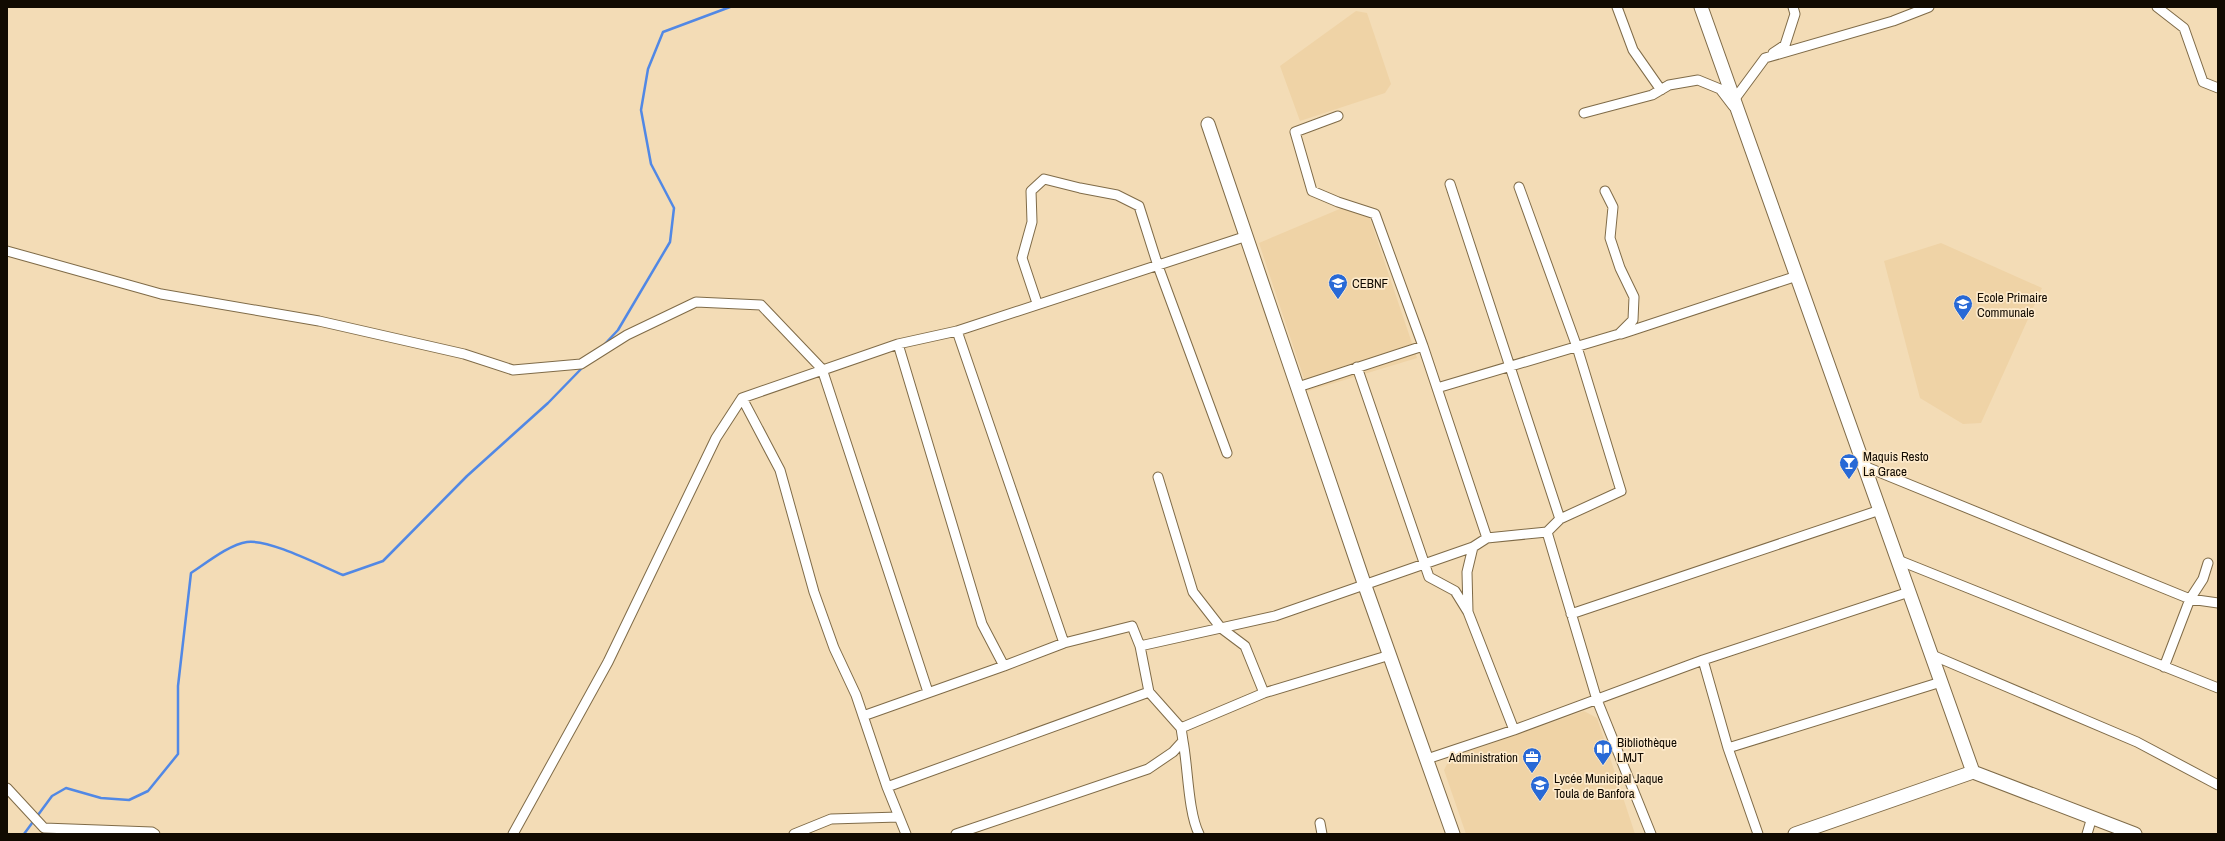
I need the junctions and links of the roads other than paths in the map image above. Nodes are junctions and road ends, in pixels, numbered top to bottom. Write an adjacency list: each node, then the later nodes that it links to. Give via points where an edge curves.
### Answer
1 (1617, 7): 8 (street, via 1633,50)
2 (1701, 7): 9 (street)
3 (1793, 7): 6 (street, via 1795,14 1785,45)
4 (1929, 7): 6 (street, via 1893,21)
5 (2157, 7): 7 (street, via 2184,28 2203,82)
6 (1765, 58): 9 (street)
7 (2218, 88)
8 (1661, 90): 9 (street, via 1669,85 1698,80 1720,88); 10 (street, via 1652,95)
9 (1736, 106): 19 (street)
10 (1584, 113)
11 (1338, 116): 24 (street, via 1295,132 1312,191 1375,214)
12 (1208, 124): 16 (street)
13 (1450, 184): 27 (street)
14 (1519, 187): 25 (street)
15 (1605, 191): 22 (street, via 1613,207 1610,238 1634,298 1633,320)
16 (1247, 236): 18 (street); 29 (street)
17 (7, 251): 28 (street, via 162,294 319,321 464,354 512,370 581,364 627,335 696,302 761,305)
18 (1158, 266): 20 (street); 20 (street, via 1139,206 1117,195 1044,179 1031,191 1032,222 1022,258); 32 (street)
19 (1797, 276): 22 (street); 33 (street)
20 (1037, 303): 21 (street)
21 (957, 331): 23 (street); 50 (street)
22 (1619, 334): 25 (street)
23 (898, 344): 28 (street); 55 (street, via 982,624)
24 (1423, 346): 26 (street); 30 (street)
25 (1577, 346): 27 (street); 36 (street, via 1621,491)
26 (1357, 367): 29 (street); 42 (street)
27 (1510, 367): 30 (street); 36 (street)
28 (822, 369): 31 (street); 59 (street)
29 (1298, 387): 43 (street)
30 (1437, 388): 38 (street)
31 (742, 398): 63 (street, via 780,470 814,592); 80 (street, via 716,438 608,662)
32 (1226, 453)
33 (1864, 466): 35 (street); 45 (street)
34 (1158, 477): 49 (street, via 1193,592)
35 (1880, 510): 40 (street); 48 (street)
36 (1560, 519): 37 (street)
37 (1547, 532): 38 (street); 48 (street)
38 (1487, 538): 39 (street)
39 (1472, 547): 42 (street); 47 (street, via 1467,572)
40 (1898, 560): 44 (street); 56 (street)
41 (2208, 563): 45 (street, via 2203,579)
42 (1424, 564): 43 (street); 47 (street, via 1429,577 1455,591)
43 (1365, 586): 49 (street, via 1275,616); 52 (street)
44 (1909, 592): 53 (street); 54 (street)
45 (2190, 599): 46 (street); 56 (street)
46 (2218, 603)
47 (1468, 612): 65 (street)
48 (1571, 614): 62 (street)
49 (1221, 628): 51 (street); 61 (street, via 1245,646)
50 (1064, 643): 51 (street, via 1132,626); 55 (street)
51 (1140, 646): 60 (street)
52 (1390, 655): 61 (street); 68 (street)
53 (1932, 655): 57 (street); 70 (street, via 2137,742)
54 (1703, 660): 62 (street); 67 (street)
55 (1004, 666): 59 (street)
56 (2164, 667): 58 (street)
57 (1941, 682): 67 (street); 69 (street)
58 (2218, 688)
59 (928, 692): 63 (street)
60 (1149, 692): 64 (street); 72 (street)
61 (1264, 693): 64 (street)
62 (1597, 700): 65 (street); 86 (street)
63 (863, 716): 72 (street)
64 (1181, 728): 66 (street)
65 (1514, 730): 68 (street)
66 (1183, 740): 77 (street); 83 (street, via 1173,752 1148,769)
67 (1728, 748): 87 (street)
68 (1427, 759): 85 (street)
69 (1973, 772): 74 (street); 88 (street)
70 (2218, 785)
71 (7, 788): 76 (street)
72 (887, 788): 73 (street)
73 (899, 817): 81 (street, via 831,819); 82 (street)
74 (2092, 817): 89 (street); 90 (street)
75 (1320, 823): 84 (street)
76 (44, 828): 78 (street); 79 (street)
77 (1195, 833)
78 (61, 834)
79 (155, 834)
80 (513, 834)
81 (794, 834)
82 (906, 834)
83 (956, 834)
84 (1322, 834)
85 (1453, 834)
86 (1652, 834)
87 (1758, 834)
88 (1795, 834)
89 (2087, 834)
90 (2135, 834)

